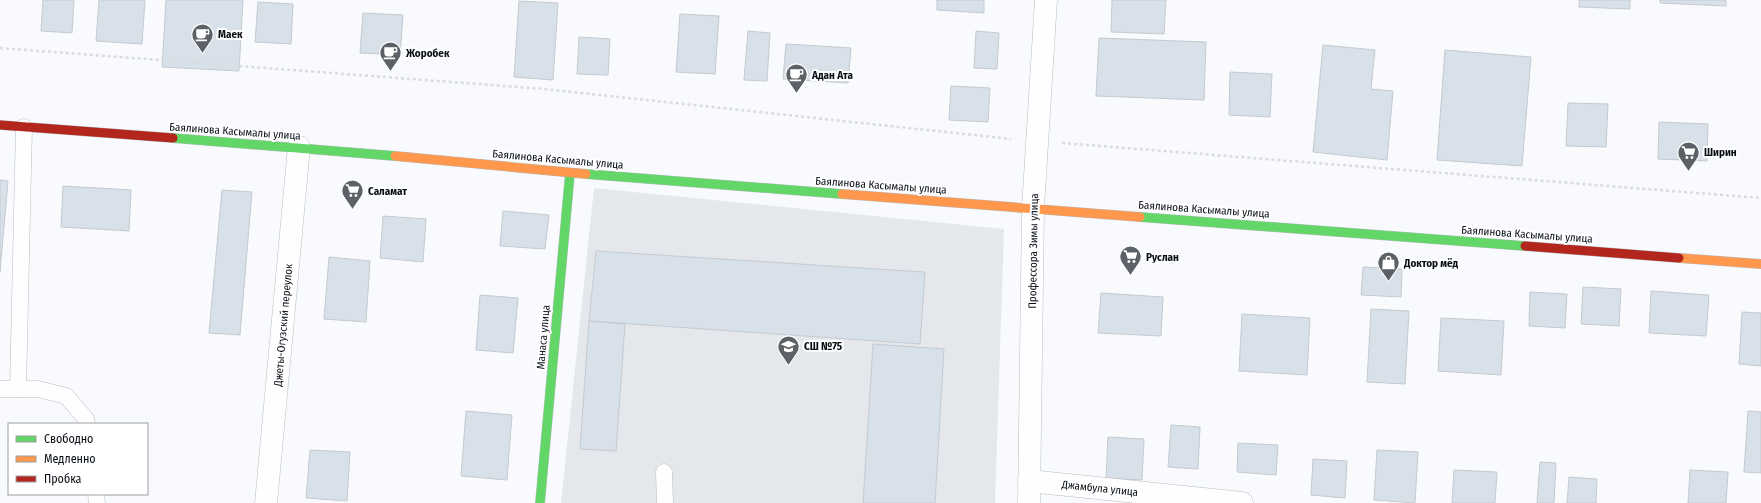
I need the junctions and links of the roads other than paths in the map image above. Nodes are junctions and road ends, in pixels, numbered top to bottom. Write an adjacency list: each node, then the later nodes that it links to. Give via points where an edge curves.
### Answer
1 (1046, 0): 6 (street, Профессора Зимы улица)
2 (0, 125): 3 (main road, Баялинова Касымалы улица)
3 (24, 127): 4 (main road, Баялинова Касымалы улица); 9 (lane)
4 (299, 147): 5 (main road, Баялинова Касымалы улица); 13 (street, Джеты-Огузский переулок)
5 (570, 173): 6 (main road, Баялинова Касымалы улица); 14 (main road, Манаса улица)
6 (1033, 208): 7 (main road, Баялинова Касымалы улица); 12 (street, Профессора Зимы улица)
7 (1761, 264)
8 (0, 389): 9 (lane)
9 (18, 389): 10 (lane, via 38,389 66,396)
10 (87, 423)
11 (664, 472): 15 (lane)
12 (1029, 481): 16 (street, Профессора Зимы улица); 17 (street, Джамбула улица)
13 (266, 503)
14 (540, 503)
15 (664, 503)
16 (1029, 503)
17 (1242, 503)

